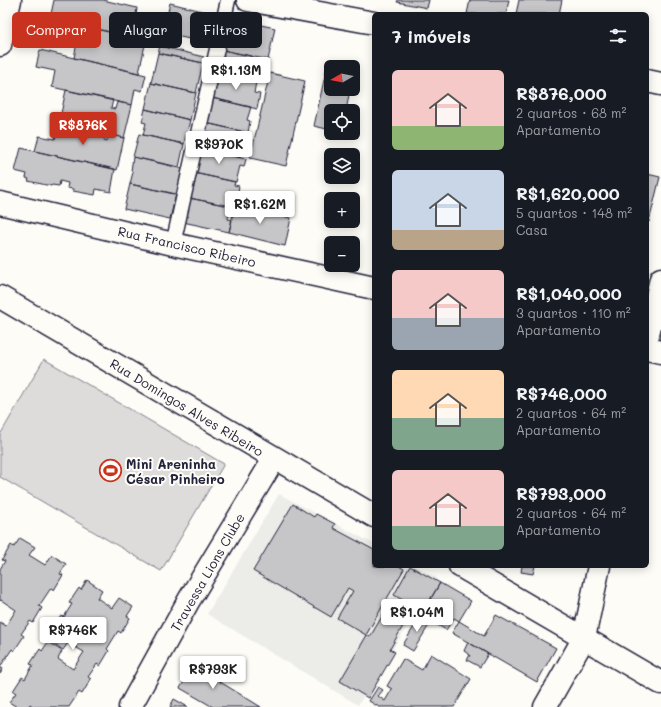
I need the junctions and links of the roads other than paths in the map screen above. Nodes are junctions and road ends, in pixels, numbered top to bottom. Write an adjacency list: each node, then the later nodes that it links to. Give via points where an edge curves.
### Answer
1 (10, 0): 5 (street)
2 (228, 0): 9 (lane)
3 (248, 0): 4 (street)
4 (372, 23)
5 (0, 45)
6 (649, 81): 7 (street)
7 (661, 84)
8 (0, 203): 9 (street, Rua Francisco Ribeiro)
9 (173, 244): 11 (street, Rua Francisco Ribeiro)
10 (661, 279): 13 (street)
11 (372, 288)
12 (0, 297): 16 (street, Rua Domingos Alves Ribeiro)
13 (649, 330)
14 (649, 349): 15 (street)
15 (661, 352)
16 (274, 459): 17 (street, Rua Domingos Alves Ribeiro); 22 (street, Travessa Lions Clube, via 189,600)
17 (372, 515)
18 (463, 568): 20 (street)
19 (599, 568): 20 (street)
20 (584, 638): 21 (street); 23 (street)
21 (661, 683)
22 (130, 707)
23 (545, 707)

